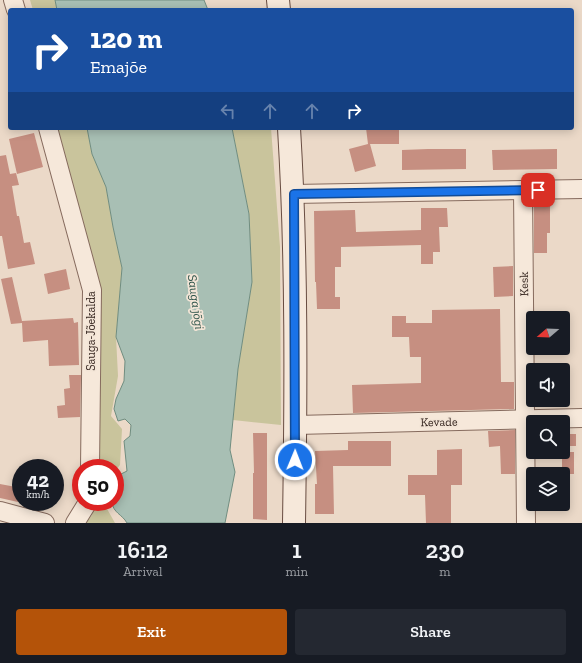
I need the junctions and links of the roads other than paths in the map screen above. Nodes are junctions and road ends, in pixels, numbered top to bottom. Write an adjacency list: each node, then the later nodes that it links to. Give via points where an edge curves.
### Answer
1 (49, 130): 10 (street, Sauga-Jõekalda, via 92,290)
2 (289, 130): 5 (main road)
3 (582, 189): 4 (street)
4 (523, 190): 5 (street); 8 (street, Kesk)
5 (294, 194): 9 (main road)
6 (570, 418): 7 (street, Kevade)
7 (582, 418)
8 (526, 420): 9 (street, Kevade)
9 (296, 425): 16 (main road)
10 (90, 459)
11 (526, 459): 17 (street, Kesk)
12 (0, 511): 14 (street)
13 (82, 511): 15 (street)
14 (45, 523)
15 (75, 523)
16 (294, 523)
17 (526, 523)

